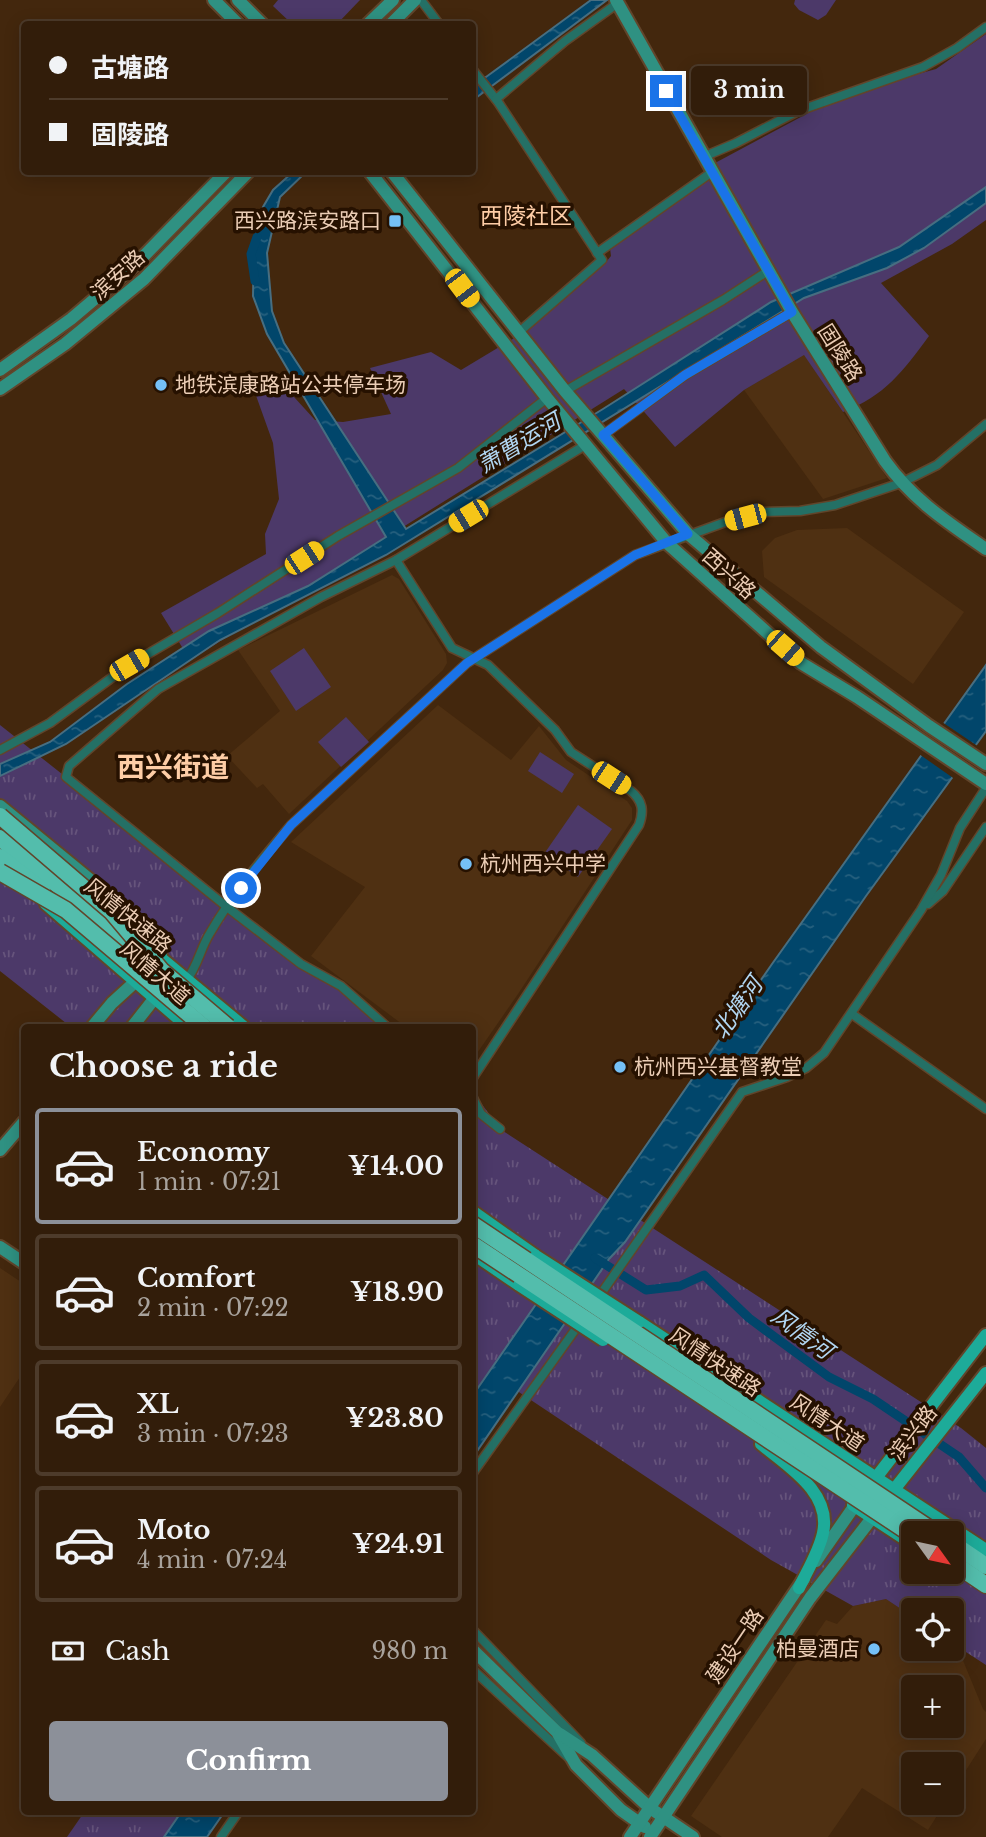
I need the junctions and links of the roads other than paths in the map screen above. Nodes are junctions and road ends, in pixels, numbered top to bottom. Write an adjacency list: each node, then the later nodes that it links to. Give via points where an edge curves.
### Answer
1 (214, 0): 7 (main road)
2 (238, 0): 8 (main road)
3 (393, 0): 9 (main road)
4 (415, 0): 10 (main road)
5 (421, 0): 11 (street)
6 (617, 2): 14 (street); 15 (main road, 固陵路)
7 (235, 21)
8 (259, 21)
9 (372, 21)
10 (394, 21)
11 (437, 21)
12 (986, 27): 15 (street, via 923,68 798,111)
13 (476, 74): 14 (street)
14 (496, 99): 21 (street)
15 (703, 157): 16 (main road, 固陵路)
16 (712, 172): 21 (street); 22 (main road, 固陵路)
17 (223, 175): 25 (main road, 滨安路, via 136,264)
18 (244, 175): 26 (main road, 滨安路, via 144,279 65,345)
19 (372, 175): 28 (main road, 西兴路)
20 (394, 175): 24 (main road, 西兴路)
21 (599, 257): 24 (street)
22 (768, 271): 23 (main road, 固陵路); 27 (street)
23 (791, 311): 30 (street); 32 (main road, 固陵路)
24 (519, 332): 27 (main road, 西兴路)
25 (0, 370)
26 (0, 388)
27 (565, 391): 30 (main road, 西兴路)
28 (547, 398): 31 (main road, 西兴路); 38 (street, via 458,468 338,536 129,665 50,723)
29 (986, 424): 32 (street, via 937,465)
30 (601, 433): 33 (main road, 西兴路)
31 (585, 443): 34 (main road, 西兴路); 36 (street)
32 (901, 483): 33 (street, via 835,506 762,512); 35 (main road, 固陵路, via 929,510)
33 (688, 534): 34 (street); 39 (main road, 西兴路, via 821,647)
34 (667, 543): 37 (street, via 635,555); 40 (main road, 西兴路, via 801,663)
35 (986, 550)
36 (396, 560): 37 (street, via 452,648); 48 (street, via 158,689 69,766 66,777)
37 (474, 660): 48 (street, via 291,825); 63 (street, via 488,665 555,730 571,752 638,797 642,815)
38 (0, 750)
39 (986, 764)
40 (986, 786): 50 (street, via 960,828)
41 (0, 806): 51 (main road, via 89,879)
42 (0, 816): 51 (highway, bridge, via 112,912)
43 (0, 826): 51 (main road, 风情大道)
44 (986, 827): 50 (street, via 943,891)
45 (0, 838): 51 (highway, 风情快速路, bridge)
46 (0, 856): 49 (highway, 风情快速路, bridge)
47 (0, 869): 49 (highway, bridge); 53 (main road, 风情大道)
48 (227, 907): 52 (street); 62 (street, via 301,964 341,986)
49 (66, 910): 59 (highway, 风情快速路, bridge)
50 (921, 910): 55 (street)
51 (166, 968): 52 (main road, 风情大道); 60 (highway, 风情快速路, bridge)
52 (187, 980): 54 (street, via 170,996); 61 (main road, 风情大道)
53 (135, 982): 54 (main road, 风情大道); 56 (main road)
54 (154, 999): 57 (main road); 58 (main road, 风情大道)
55 (852, 1014): 65 (street); 78 (street, via 824,1053 806,1068 742,1092)
56 (94, 1024)
57 (134, 1024)
58 (184, 1024)
59 (200, 1024)
60 (225, 1024)
61 (240, 1024)
62 (384, 1024)
63 (476, 1073)
64 (476, 1104): 67 (street)
65 (986, 1109)
66 (21, 1126): 68 (main road)
67 (500, 1129)
68 (0, 1150)
69 (476, 1214): 79 (main road, 风情大道, bridge)
70 (476, 1227): 83 (highway, 风情快速路, bridge)
71 (0, 1247): 74 (main road)
72 (476, 1247): 84 (highway, 风情快速路, bridge)
73 (476, 1256): 77 (main road, bridge)
74 (21, 1261)
75 (986, 1335): 79 (main road, 滨兴路)
76 (986, 1373): 80 (main road, 滨兴路)
77 (761, 1444): 81 (main road); 91 (main road, via 818,1496 824,1531)
78 (476, 1468)
79 (875, 1479): 80 (main road, 风情大道); 81 (main road, 建设一路)
80 (893, 1490): 82 (main road, 滨兴路); 86 (main road, 风情大道)
81 (854, 1505): 82 (main road); 91 (main road, 建设一路)
82 (872, 1518): 85 (main road); 101 (main road, 建设一路, via 810,1598)
83 (918, 1521)
84 (901, 1527)
85 (901, 1537)
86 (986, 1550)
87 (964, 1552): 88 (highway)
88 (986, 1566)
89 (964, 1572): 92 (highway)
90 (964, 1578): 92 (main road)
91 (799, 1588): 99 (main road, 建设一路)
92 (984, 1590)
93 (476, 1633): 97 (street)
94 (476, 1653): 96 (main road)
95 (476, 1673): 98 (street)
96 (557, 1732): 97 (main road); 98 (main road)
97 (592, 1755): 99 (main road)
98 (576, 1765): 102 (main road)
99 (650, 1808): 101 (main road); 102 (main road, 建设一路)
100 (236, 1815): 104 (street)
101 (664, 1817): 103 (main road, 建设一路); 106 (main road)
102 (639, 1824): 103 (main road); 105 (main road, 建设一路)
103 (654, 1836)
104 (221, 1837)
105 (630, 1837)
106 (693, 1837)

